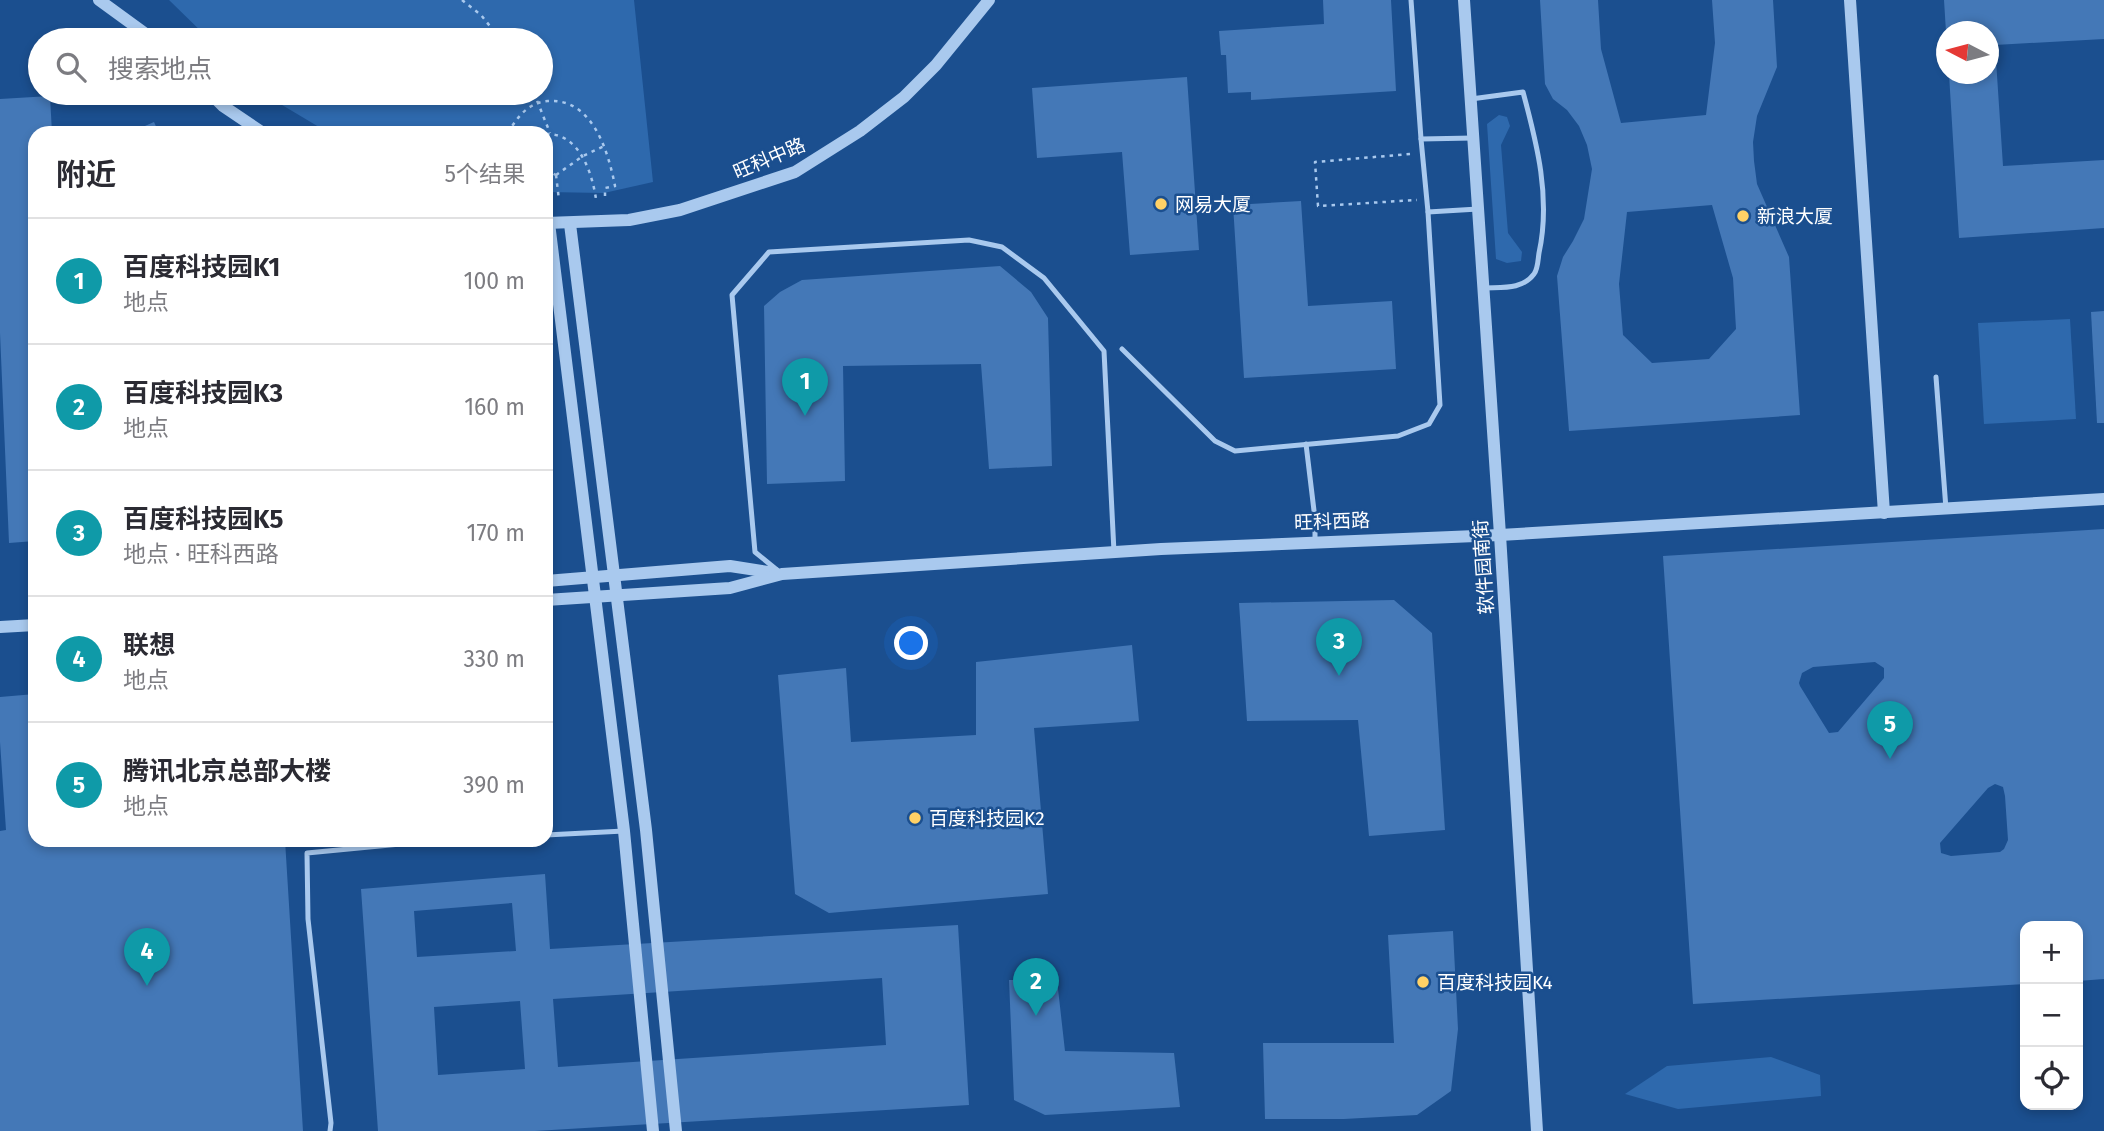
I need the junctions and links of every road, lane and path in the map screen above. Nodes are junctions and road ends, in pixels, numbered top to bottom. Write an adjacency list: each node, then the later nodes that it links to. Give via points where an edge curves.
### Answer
1 (99, 0): 7 (street)
2 (462, 0): 8 (path)
3 (989, 0): 34 (street, 旺科中路, via 904,97 795,172 680,210)
4 (1411, 0): 19 (lane)
5 (1464, 0): 9 (street, 软件园南街)
6 (1850, 0): 42 (street)
7 (138, 28)
8 (491, 28)
9 (1471, 99): 18 (street, 软件园南街); 36 (lane, via 1523,92 1536,140 1545,204 1535,273 1519,286)
10 (553, 101): 20 (path, via 584,113)
11 (222, 105): 14 (street)
12 (535, 105): 15 (path)
13 (540, 105): 16 (path)
14 (253, 126)
15 (513, 126)
16 (546, 126)
17 (553, 135): 22 (path, via 567,139)
18 (1473, 138): 19 (lane); 31 (street, 软件园南街)
19 (1421, 139): 21 (lane)
20 (604, 146): 22 (path); 25 (path, via 615,186)
21 (1422, 153): 30 (lane); 30 (path, via 1315,162 1318,206)
22 (583, 156): 24 (path); 26 (path)
23 (553, 174): 24 (path)
24 (556, 175): 29 (path)
25 (605, 188): 26 (path); 27 (path)
26 (595, 190): 28 (path)
27 (605, 198)
28 (596, 199)
29 (559, 200)
30 (1427, 200): 32 (lane)
31 (1478, 209): 32 (lane); 36 (street, 软件园南街)
32 (1428, 212): 39 (lane, via 1440,405 1429,424 1398,436)
33 (553, 223): 34 (street, 旺科中路)
34 (570, 224): 47 (street)
35 (553, 270): 48 (street)
36 (1484, 288): 43 (street, 软件园南街)
37 (1122, 349): 39 (lane, via 1215,440 1235,451)
38 (1936, 377): 41 (lane)
39 (1306, 444): 44 (lane)
40 (2104, 499): 41 (street, 旺科西路)
41 (1946, 509): 42 (street, 旺科西路)
42 (1884, 513): 43 (street, 旺科西路)
43 (1500, 535): 44 (street, 旺科西路); 61 (street, 软件园南街)
44 (1315, 541): 45 (street, 旺科西路)
45 (1114, 552): 46 (street, 旺科西路); 46 (lane, via 1104,351 1044,278 1002,247 969,240 769,252 732,295 755,552)
46 (782, 574): 47 (street, via 730,566); 50 (street, via 730,588)
47 (613, 575): 48 (street); 50 (street)
48 (592, 577): 49 (street); 51 (street)
49 (553, 580)
50 (616, 596): 51 (street); 60 (street, via 646,830)
51 (594, 597): 52 (street); 55 (street)
52 (553, 600)
53 (28, 625): 54 (street)
54 (0, 627)
55 (624, 831): 56 (lane); 59 (street)
56 (553, 835)
57 (369, 847): 58 (lane, via 307,853 308,919)
58 (330, 1131)
59 (653, 1131)
60 (676, 1131)
61 (1537, 1131)

